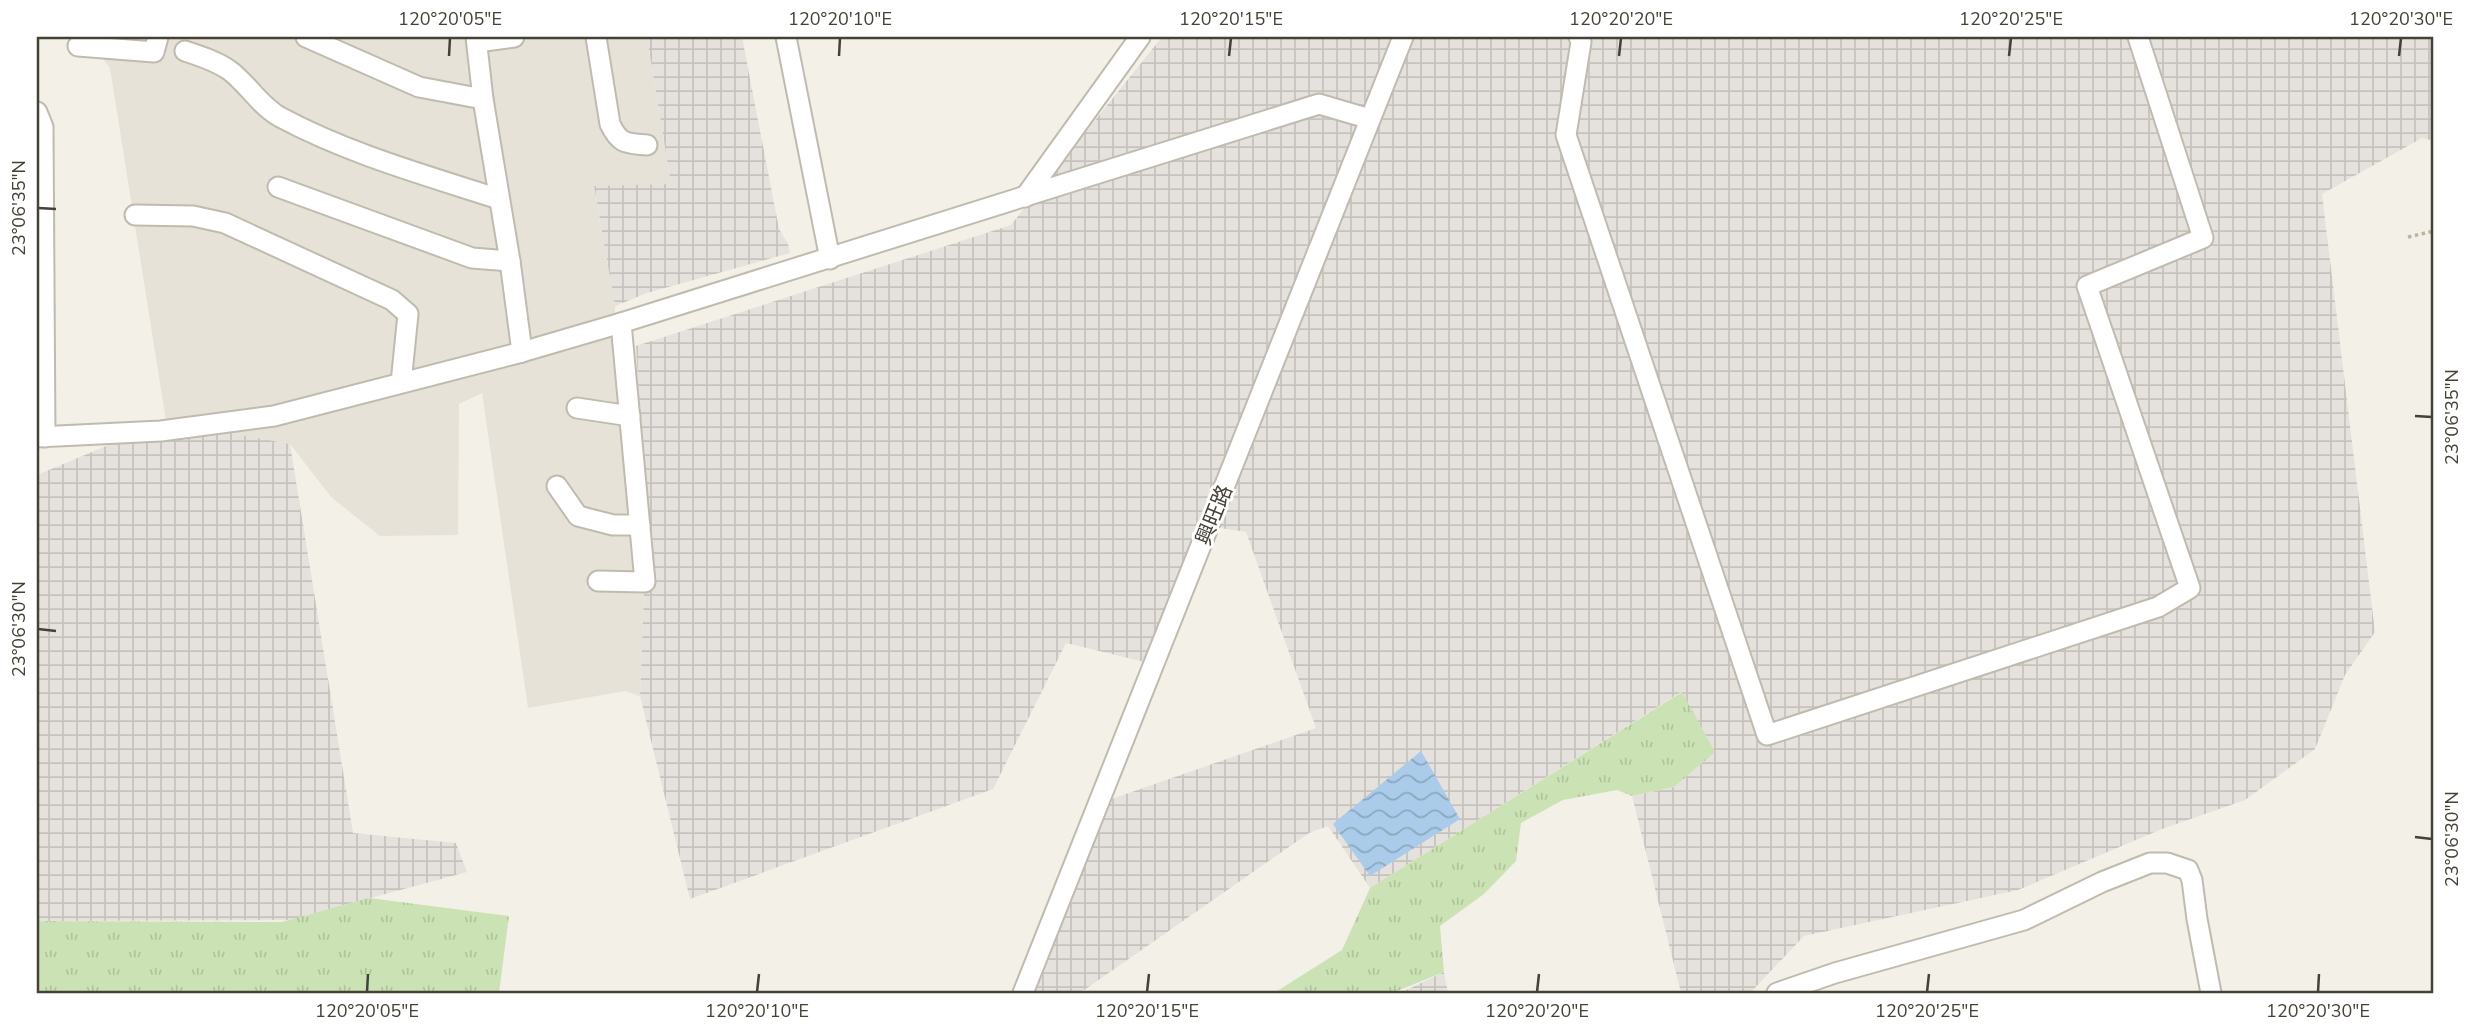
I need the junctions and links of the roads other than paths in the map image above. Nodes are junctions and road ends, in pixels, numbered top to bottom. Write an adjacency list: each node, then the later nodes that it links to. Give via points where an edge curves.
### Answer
1 (158, 37): 11 (street, via 154,52)
2 (306, 37): 13 (street, via 419,87)
3 (514, 37): 10 (street)
4 (596, 37): 16 (street, via 616,137 627,144)
5 (786, 37): 21 (street)
6 (1140, 37): 18 (street)
7 (1403, 37): 15 (street, 興旺路)
8 (2138, 37): 9 (street, via 2203,238 2087,286 2190,588 2158,607 1768,735 1566,135)
9 (1583, 38)
10 (476, 39): 13 (street)
11 (78, 46)
12 (185, 51): 19 (street, via 229,70 277,115 334,142)
13 (482, 99): 19 (street)
14 (37, 113): 28 (street, via 43,127)
15 (1370, 119): 18 (street, via 1319,104); 32 (street, 興旺路)
16 (647, 145)
17 (278, 187): 22 (street, via 472,258)
18 (1025, 197): 21 (street)
19 (499, 199): 22 (street)
20 (135, 215): 25 (street, via 193,216 225,223 392,300 408,314)
21 (830, 259): 23 (street)
22 (510, 261): 24 (street)
23 (621, 323): 24 (street); 27 (street)
24 (522, 352): 25 (street)
25 (401, 383): 28 (street, via 274,416 161,431)
26 (578, 408): 27 (street)
27 (629, 416): 30 (street)
28 (41, 437)
29 (557, 486): 30 (street, via 578,516 613,525)
30 (640, 524): 31 (street, via 645,582)
31 (598, 581)
32 (1024, 993)
33 (1777, 993): 34 (street, via 2024,920 2150,863 2188,870)
34 (2211, 993)

